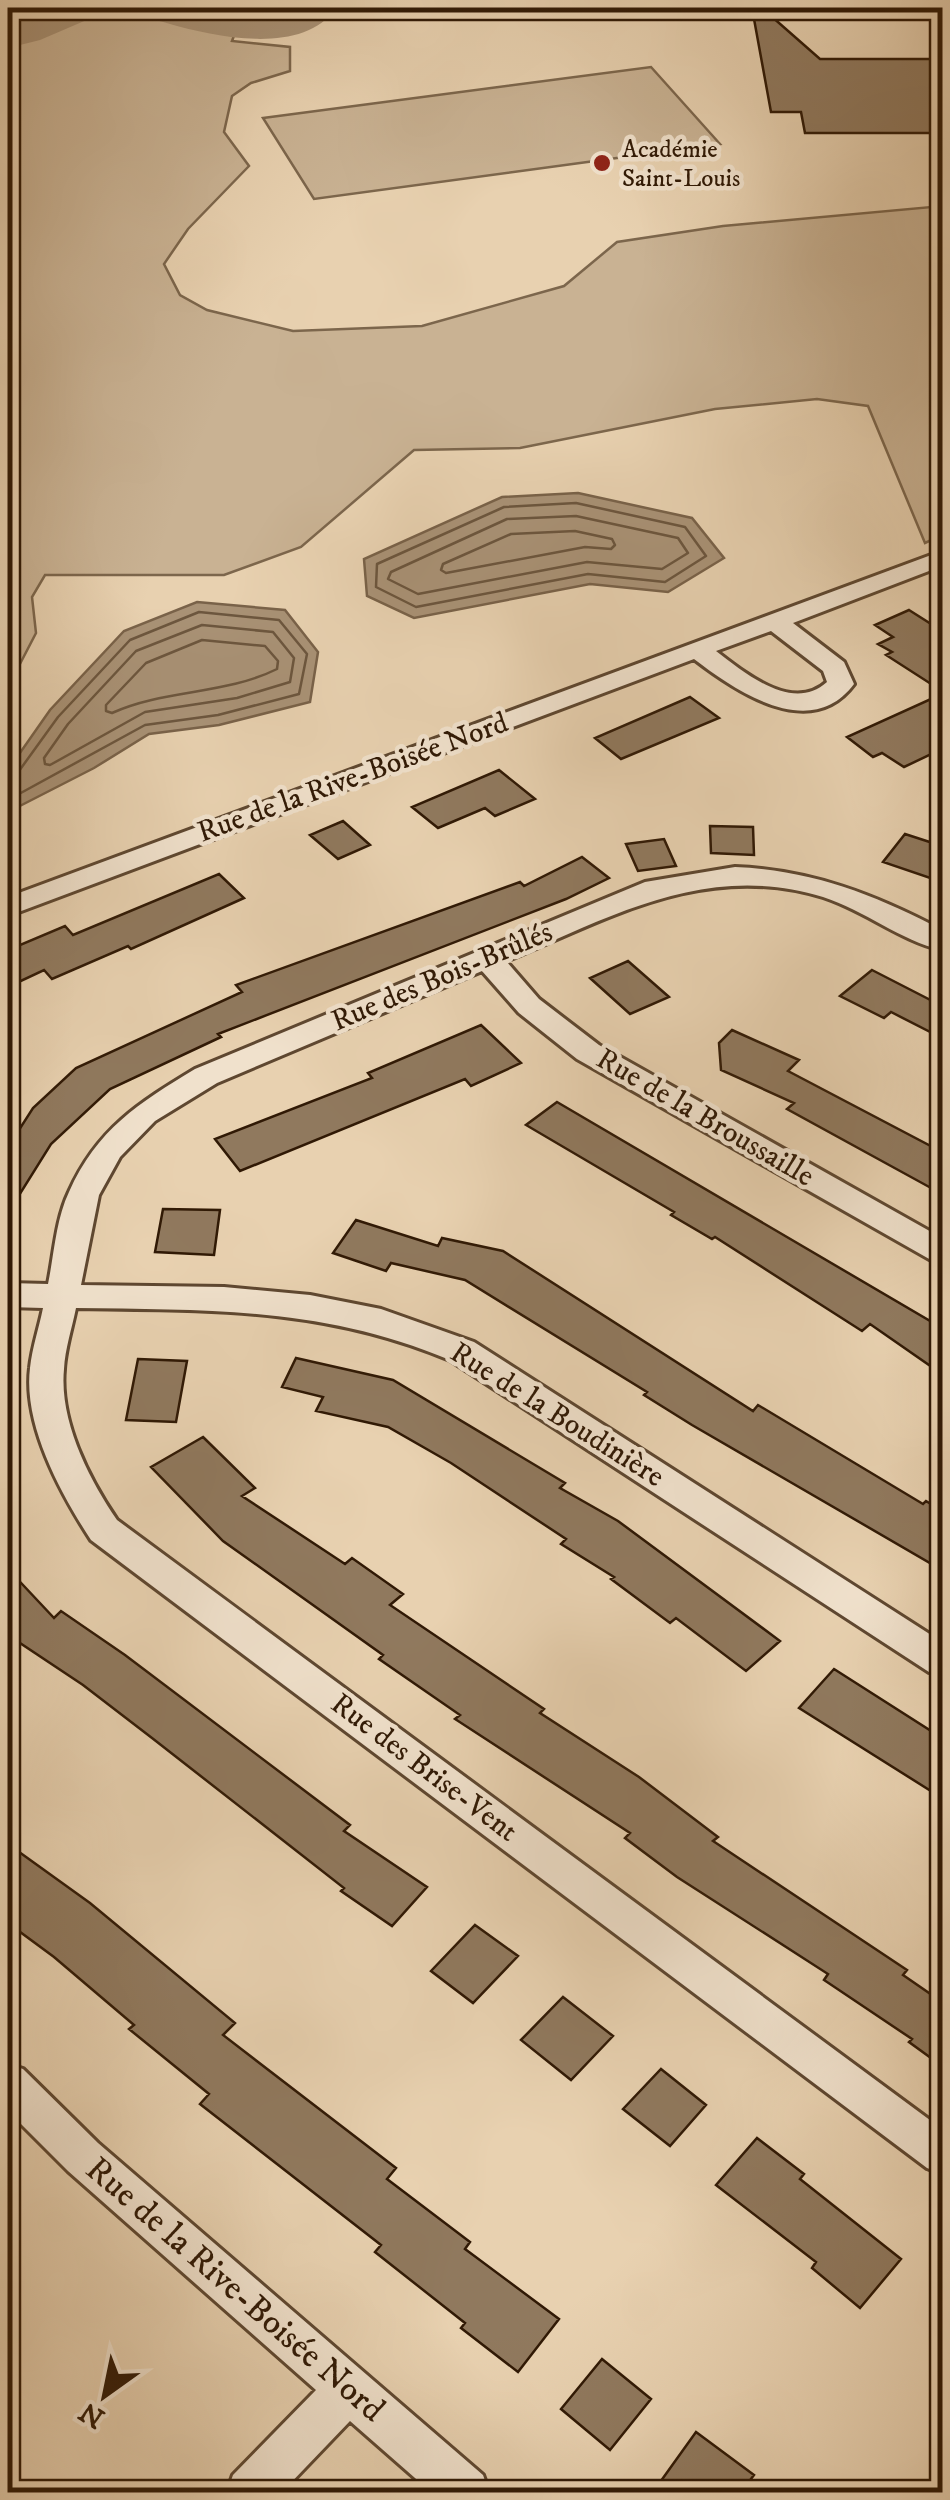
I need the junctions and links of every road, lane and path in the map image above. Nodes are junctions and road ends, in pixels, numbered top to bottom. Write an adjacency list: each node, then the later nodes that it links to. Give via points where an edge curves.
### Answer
1 (942, 558): 2 (street, Rue de la Rive-Boisée Nord)
2 (776, 622): 3 (street, Rue de la Rive-Boisée Nord); 3 (street, via 835,668 841,684 832,695 814,702 782,700 746,688)
3 (698, 650): 4 (street, Rue de la Rive-Boisée Nord)
4 (8, 907)
5 (942, 941): 6 (street, Rue des Bois-Brûlés, via 872,903 813,882 705,875 656,888)
6 (487, 958): 7 (street, Rue de la Broussaille, via 528,1006 588,1052); 9 (street, Rue des Bois-Brûlés, via 206,1076 144,1114 108,1150 83,1195)
7 (942, 1252)
8 (8, 1295): 9 (street, Rue de la Boudinière)
9 (64, 1297): 10 (street, Rue de la Boudinière, via 266,1302 407,1328 462,1352); 12 (street, Rue des Brise-Vent, via 46,1372 55,1430 72,1482 104,1530)
10 (942, 1661)
11 (8, 2083): 13 (street, Rue de la Rive-Boisée Nord)
12 (942, 2154)
13 (348, 2390): 14 (street); 15 (street, Rue de la Rive-Boisée Nord)
14 (250, 2492)
15 (466, 2492)

